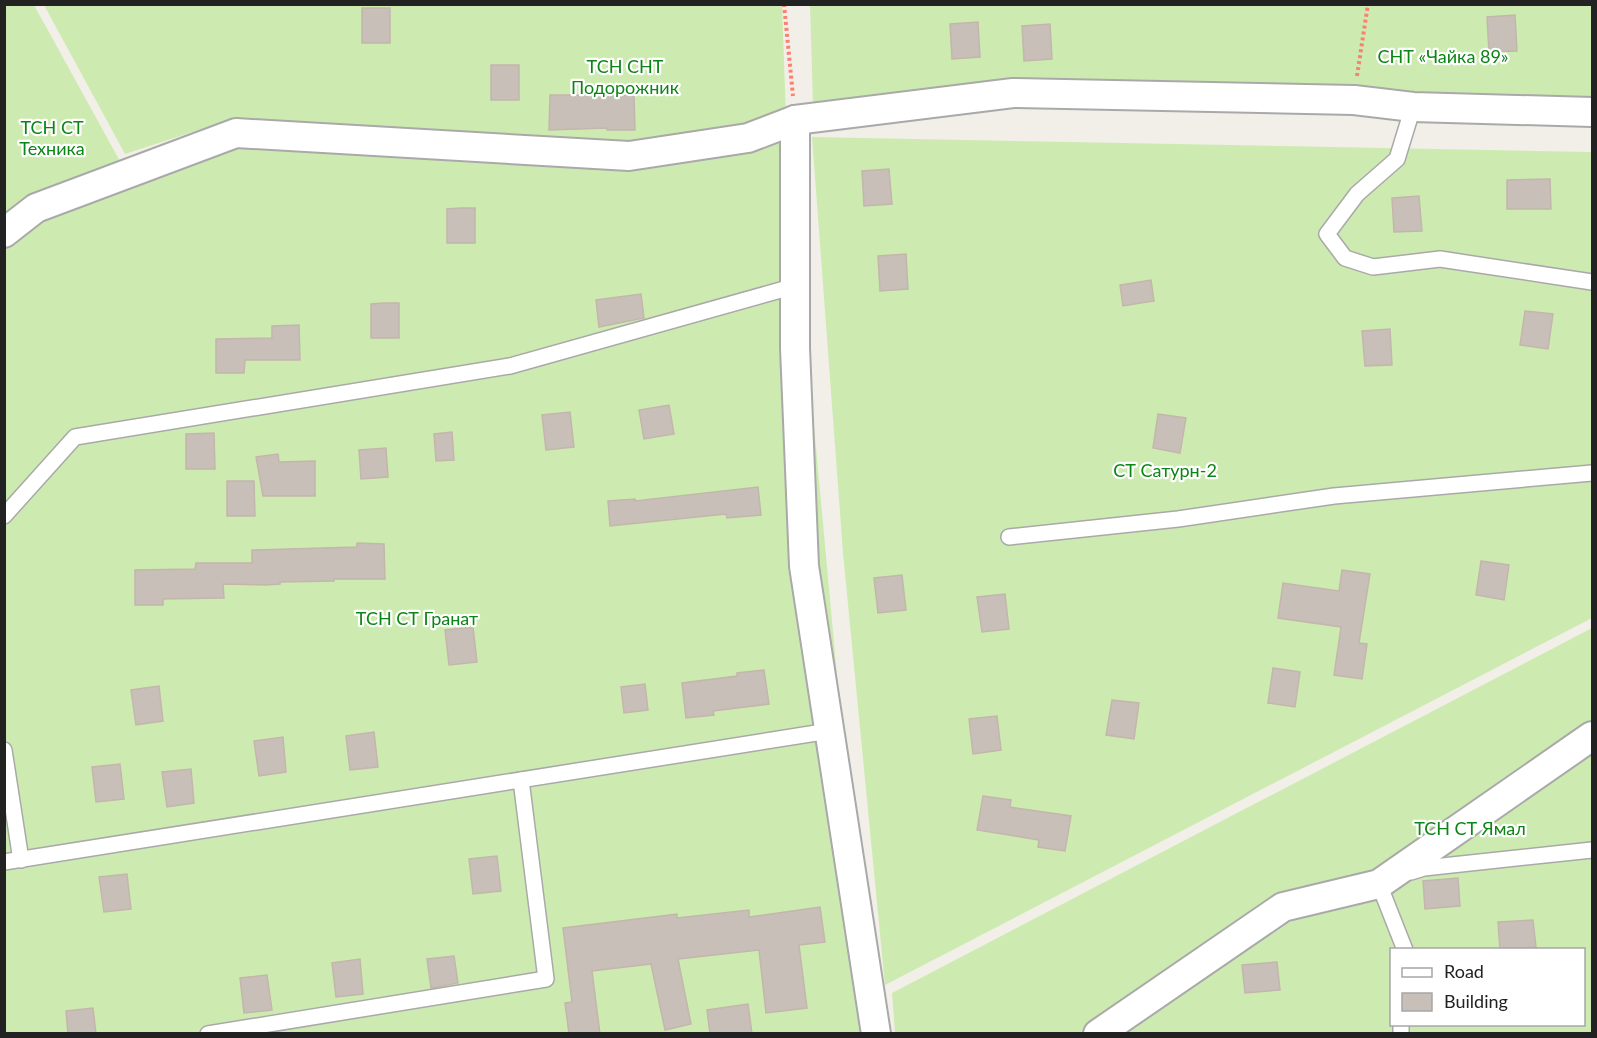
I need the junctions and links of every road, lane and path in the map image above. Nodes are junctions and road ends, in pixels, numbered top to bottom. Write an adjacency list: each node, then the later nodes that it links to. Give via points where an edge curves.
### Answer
1 (784, 4): 6 (path)
2 (1368, 4): 3 (path)
3 (1354, 100): 4 (street); 6 (street, via 1012,93)
4 (1413, 107): 5 (street); 8 (lane, via 1397,159 1357,194 1328,234 1345,258 1372,267 1440,259)
5 (1593, 112)
6 (795, 120): 7 (street, via 748,138 629,156 236,133 36,208); 9 (street)
7 (4, 233)
8 (1593, 282)
9 (795, 286): 11 (lane, via 510,366 75,437); 13 (street, via 804,566)
10 (1593, 473): 12 (lane, via 1334,496 1178,519)
11 (4, 516)
12 (1009, 537)
13 (829, 731): 16 (lane); 23 (street)
14 (1593, 736): 20 (street)
15 (4, 750): 18 (lane)
16 (521, 780): 18 (lane); 22 (lane, via 546,979)
17 (1593, 850): 20 (lane, via 1424,868)
18 (21, 860): 19 (lane)
19 (4, 862)
20 (1379, 884): 21 (lane); 24 (street, via 1283,907)
21 (1404, 948)
22 (208, 1034)
23 (876, 1034)
24 (1098, 1034)

